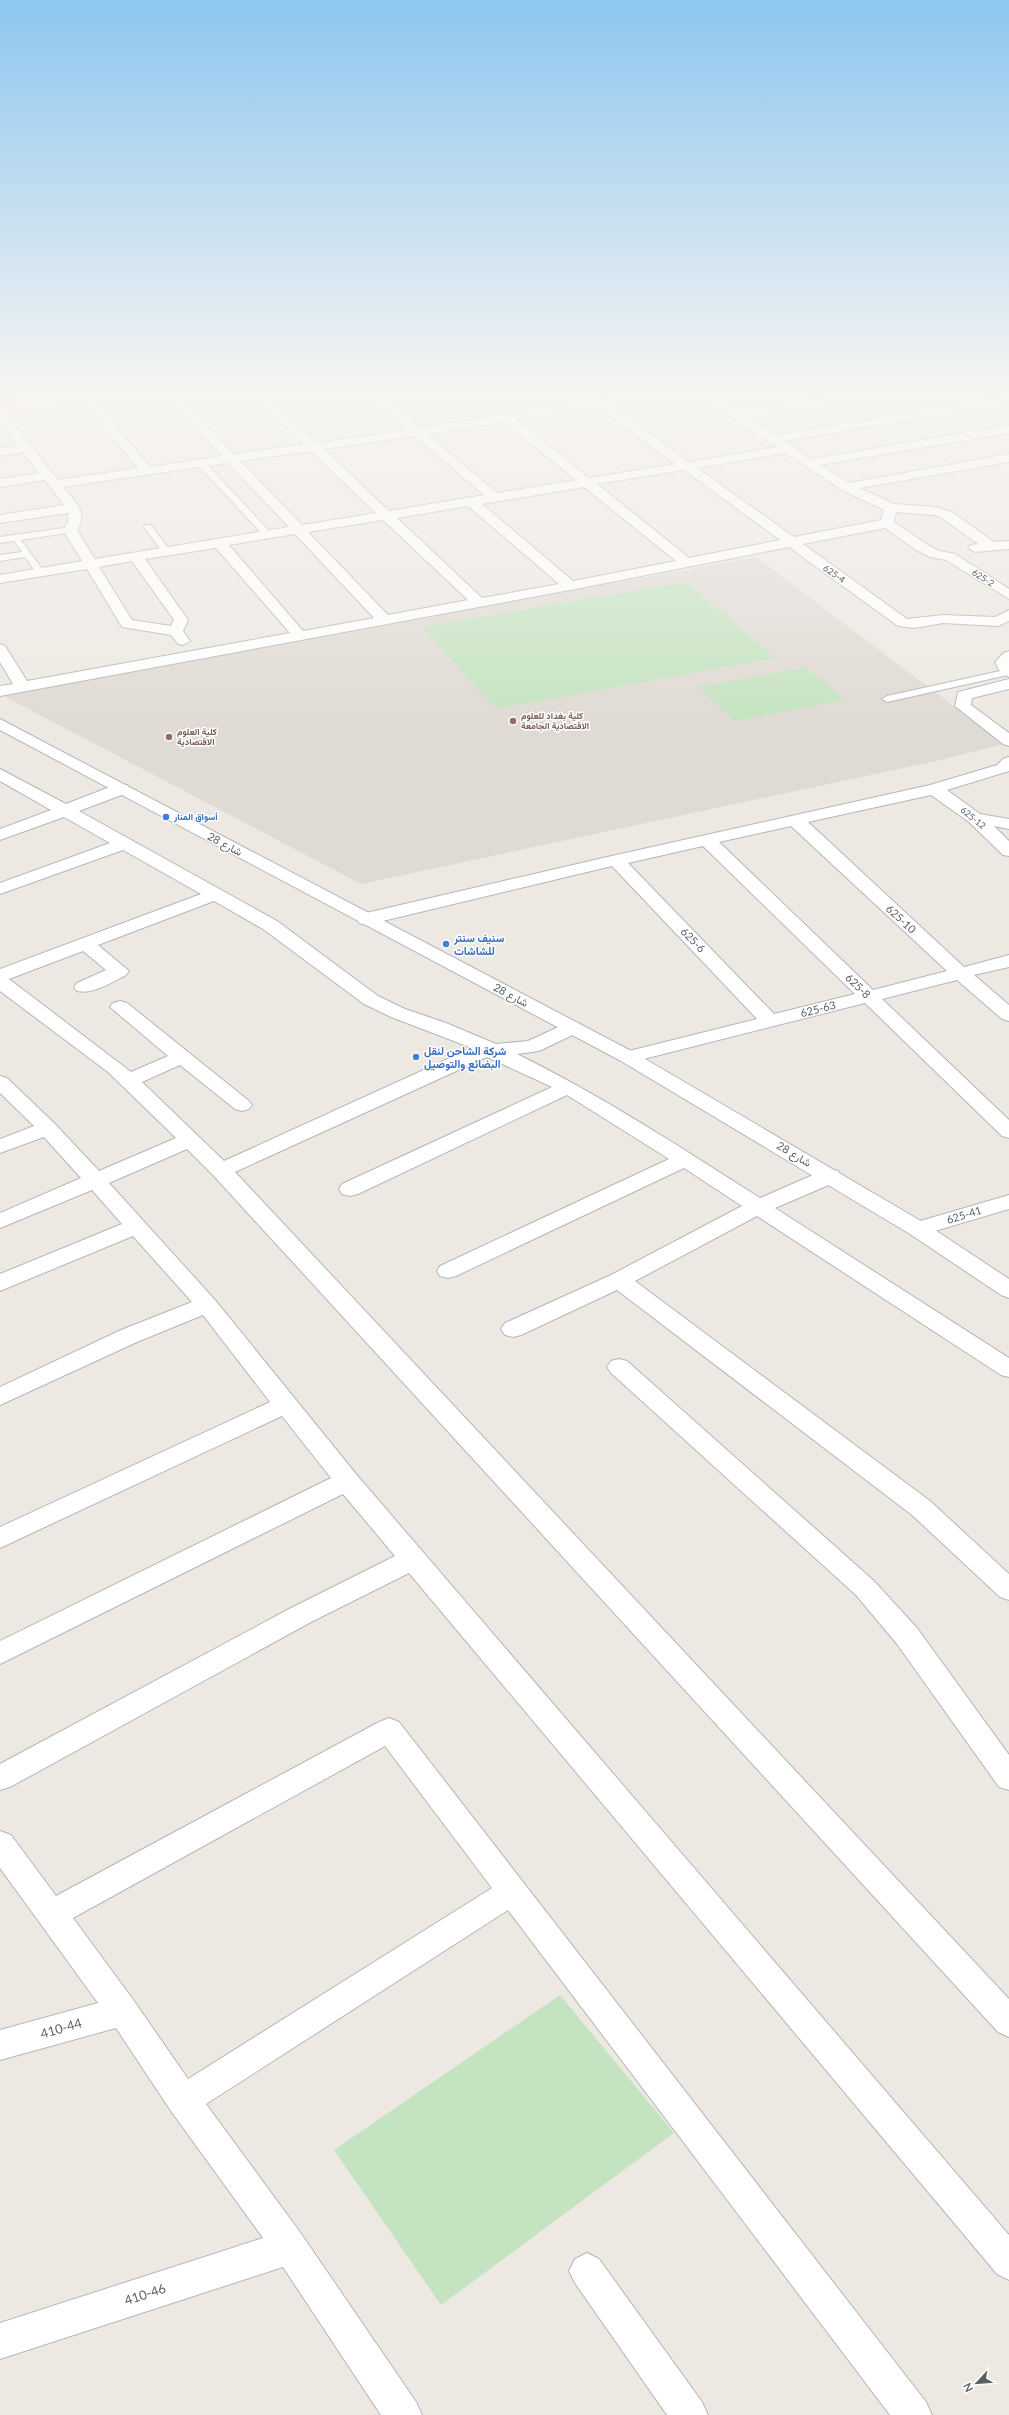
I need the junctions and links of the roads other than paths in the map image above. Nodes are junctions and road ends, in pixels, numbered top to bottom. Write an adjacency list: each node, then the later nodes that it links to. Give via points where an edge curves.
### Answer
1 (68, 502): 9 (street)
2 (237, 502): 17 (lane)
3 (272, 502): 16 (street)
4 (372, 502): 11 (street)
5 (472, 502): 11 (street); 33 (street)
6 (611, 502): 29 (street)
7 (734, 502): 20 (street, 625-4)
8 (878, 502): 10 (street)
9 (73, 508): 12 (street); 15 (street, via 76,516)
10 (891, 508): 13 (street); 23 (street, via 936,511 947,515)
11 (387, 516): 16 (street); 35 (street)
12 (0, 519)
13 (887, 523): 20 (street); 27 (street, 625-2, via 921,547 935,554)
14 (148, 527): 24 (lane)
15 (70, 530): 18 (lane); 30 (street)
16 (299, 530): 17 (street); 36 (street)
17 (268, 535): 21 (street)
18 (16, 538): 19 (lane); 25 (lane)
19 (0, 540)
20 (789, 542): 29 (street); 37 (street, 625-4, via 903,622 914,624 943,619)
21 (219, 543): 24 (street); 39 (street)
22 (1009, 545): 23 (street)
23 (988, 546): 27 (street, via 961,550)
24 (167, 552): 26 (street)
25 (27, 554): 28 (lane); 31 (lane)
26 (136, 557): 30 (street); 38 (street, via 180,620)
27 (950, 557): 34 (street, 625-2)
28 (0, 558)
29 (686, 563): 33 (street)
30 (91, 564): 31 (street); 38 (street, via 127,624)
31 (41, 573): 32 (street)
32 (0, 580)
33 (570, 586): 35 (street)
34 (1009, 596)
35 (479, 603): 36 (street)
36 (384, 620): 39 (street)
37 (1005, 622)
38 (176, 631): 41 (street)
39 (300, 636): 41 (street)
40 (0, 649): 45 (street)
41 (194, 655): 45 (street)
42 (1009, 656): 43 (street, via 1003,662)
43 (1009, 672): 47 (lane)
44 (1009, 684): 49 (street, via 964,695 962,700 963,706)
45 (23, 687): 46 (street)
46 (0, 691)
47 (887, 699)
48 (0, 724): 53 (street, شارع 28)
49 (1009, 742)
50 (1009, 762): 54 (street, via 1003,768)
51 (0, 774): 52 (street)
52 (20, 786): 55 (street); 56 (street)
53 (121, 789): 56 (street); 67 (street, شارع 28)
54 (934, 789): 57 (street, 625-12); 58 (street)
55 (0, 794)
56 (64, 810): 60 (street); 62 (street)
57 (975, 818): 59 (street); 63 (street, 625-12)
58 (795, 820): 61 (street); 70 (street, 625-10)
59 (1009, 824)
60 (0, 835)
61 (707, 840): 64 (street); 74 (street, 625-8)
62 (123, 844): 65 (street); 66 (street)
63 (1009, 851)
64 (616, 860): 67 (street); 77 (street, 625-6)
65 (0, 889)
66 (214, 895): 68 (street); 79 (street, via 281,933 371,1000)
67 (366, 918): 78 (street, شارع 28)
68 (85, 944): 71 (street); 73 (street, via 119,971)
69 (1009, 961): 70 (street, 625-63)
70 (960, 973): 74 (street, 625-63); 76 (street, 625-10)
71 (0, 976)
72 (0, 982): 82 (street)
73 (84, 986)
74 (868, 996): 77 (street, 625-63); 87 (street, 625-8)
75 (120, 1007): 81 (street)
76 (1009, 1015)
77 (770, 1021): 80 (street, 625-63)
78 (572, 1028): 79 (street, via 532,1047); 80 (street, شارع 28)
79 (491, 1049): 84 (street); 91 (street)
80 (628, 1056): 92 (street, شارع 28)
81 (182, 1057): 82 (street); 85 (street)
82 (128, 1081): 88 (street)
83 (0, 1082): 86 (street)
84 (568, 1087): 90 (street); 94 (street)
85 (242, 1105)
86 (48, 1128): 89 (street); 93 (street)
87 (1009, 1132)
88 (190, 1140): 91 (street); 93 (street)
89 (0, 1147)
90 (686, 1159): 96 (street); 100 (street)
91 (221, 1170): 121 (street)
92 (830, 1176): 96 (street); 99 (street, شارع 28)
93 (96, 1181): 97 (street); 98 (street)
94 (350, 1189)
95 (1009, 1202): 99 (street, 625-41)
96 (757, 1207): 101 (street); 107 (street)
97 (0, 1221)
98 (137, 1226): 103 (street); 104 (street)
99 (918, 1229): 102 (street, شارع 28)
100 (448, 1271)
101 (619, 1280): 105 (street); 113 (street, via 920,1508)
102 (1005, 1282)
103 (0, 1283)
104 (207, 1305): 108 (street, via 129,1336); 109 (street)
105 (513, 1329)
106 (619, 1367): 116 (street, via 865,1588 907,1636)
107 (1009, 1369)
108 (0, 1397)
109 (286, 1405): 110 (street); 111 (street)
110 (348, 1481): 112 (street); 114 (street)
111 (0, 1538)
112 (413, 1559): 115 (street, via 301,1615); 125 (street)
113 (1009, 1590)
114 (0, 1653)
115 (0, 1778)
116 (1009, 1778)
117 (0, 1844): 119 (street)
118 (512, 1891): 119 (street, via 389,1730); 123 (street); 130 (street)
119 (51, 1914): 120 (street)
120 (123, 2011): 122 (street, 410-44); 123 (street)
121 (1009, 2022)
122 (0, 2045)
123 (183, 2100): 124 (street)
124 (290, 2247): 127 (street, 410-46); 128 (street)
125 (1009, 2262)
126 (587, 2271): 129 (street)
127 (0, 2341)
128 (403, 2415)
129 (689, 2415)
130 (913, 2415)

